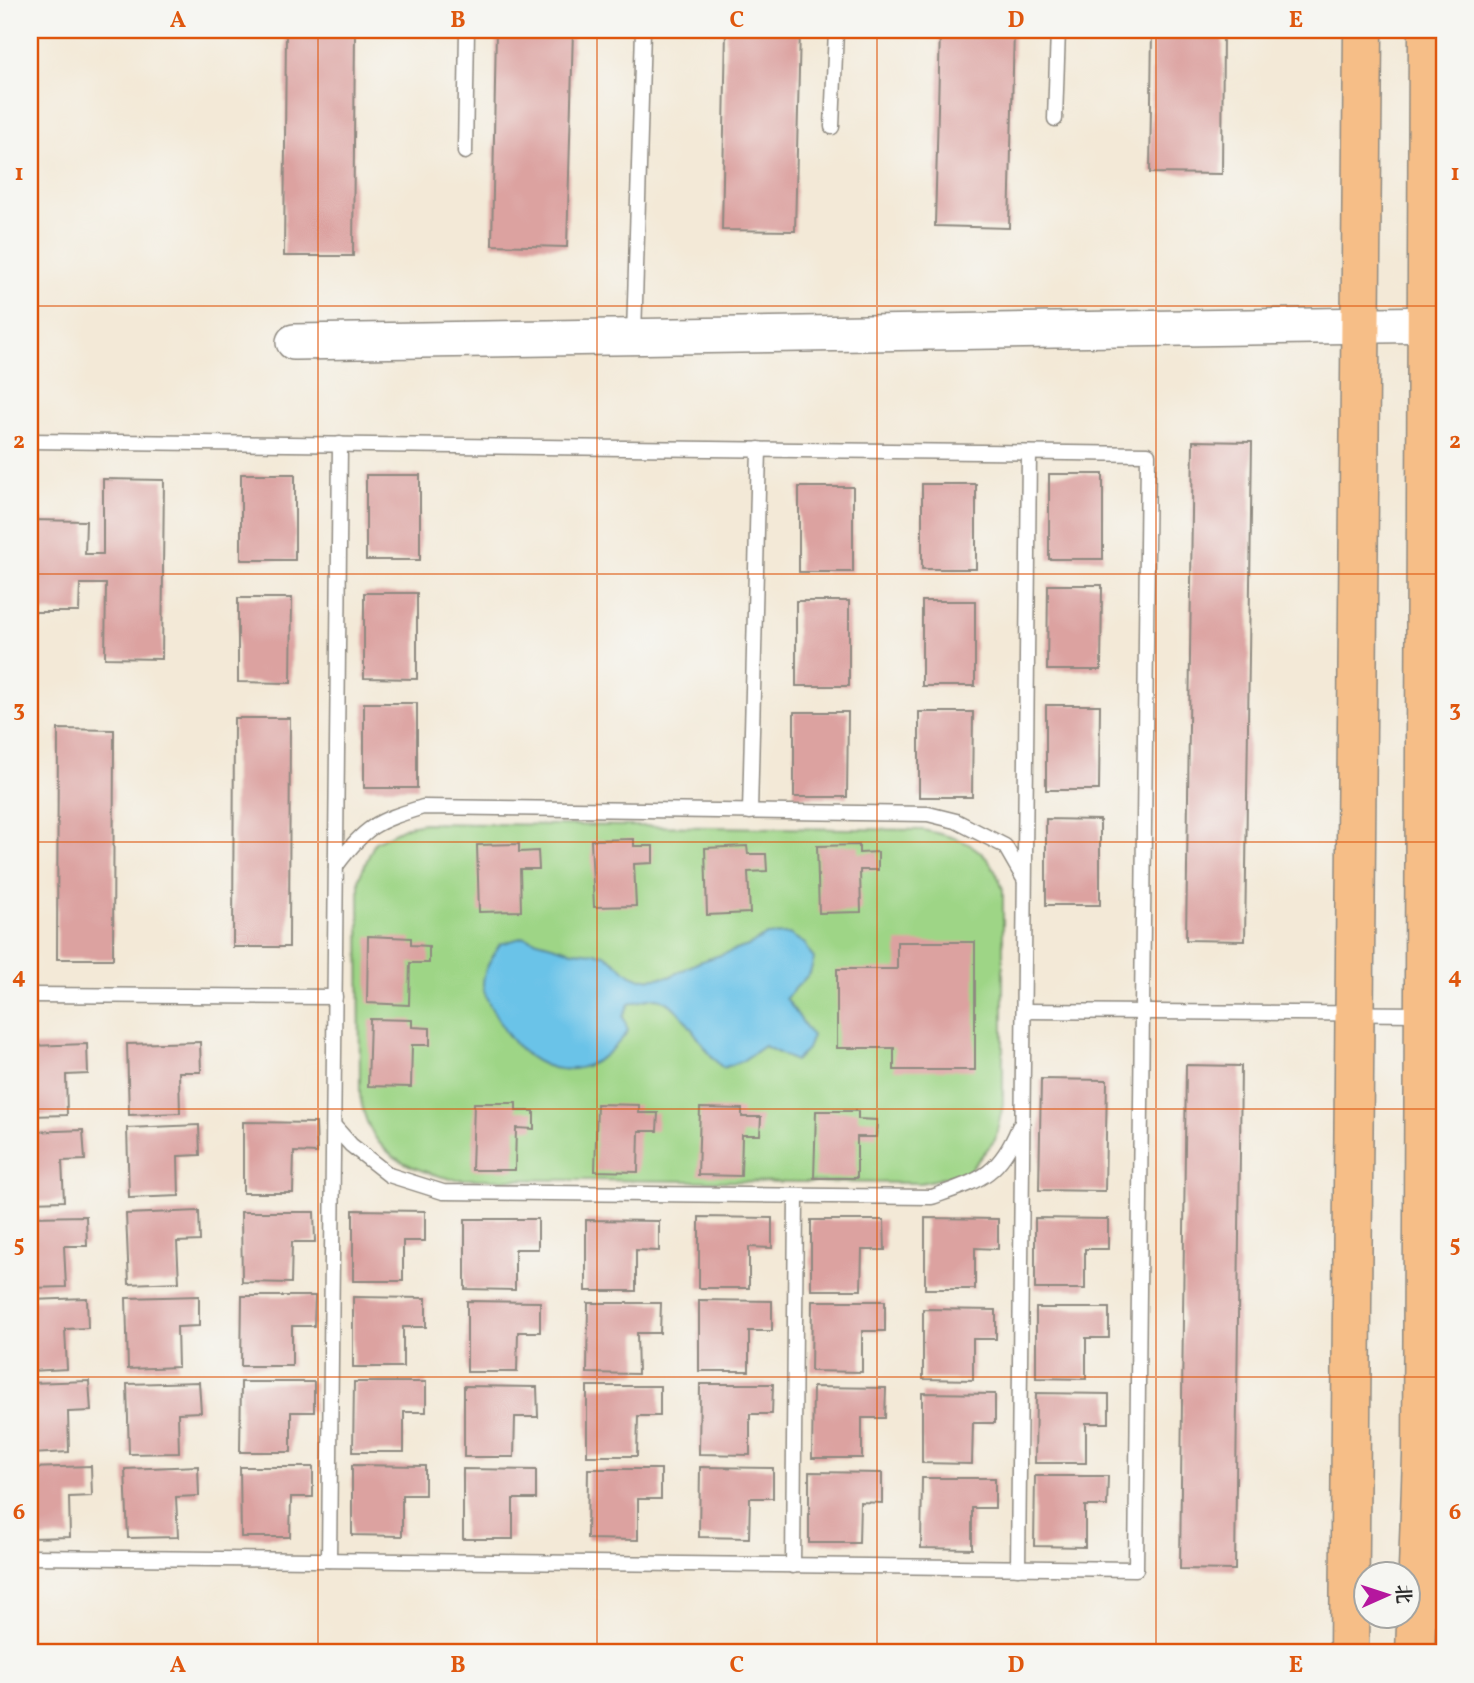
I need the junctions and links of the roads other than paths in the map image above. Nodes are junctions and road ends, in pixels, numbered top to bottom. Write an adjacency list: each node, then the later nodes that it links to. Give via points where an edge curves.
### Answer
1 (467, 30): 9 (lane)
2 (643, 30): 12 (lane)
3 (836, 30): 8 (lane)
4 (1058, 30): 7 (lane)
5 (1363, 30): 10 (main road)
6 (1428, 30): 11 (main road)
7 (1055, 119)
8 (832, 127)
9 (465, 152)
10 (1360, 323): 11 (street); 12 (street); 25 (main road)
11 (1435, 324): 26 (main road)
12 (634, 336): 13 (street)
13 (294, 342)
14 (30, 441): 15 (lane)
15 (340, 444): 16 (lane); 19 (lane)
16 (759, 449): 17 (lane); 18 (lane)
17 (1029, 453): 20 (lane); 24 (lane, via 1148,454)
18 (750, 811): 19 (lane, via 423,807 377,821); 20 (lane, via 928,814 956,821 1005,846)
19 (336, 866): 22 (lane)
20 (1025, 880): 23 (lane)
21 (30, 995): 22 (lane)
22 (335, 997): 28 (lane)
23 (1024, 1011): 24 (lane); 27 (lane)
24 (1142, 1012): 25 (lane); 33 (lane, via 1136,1569)
25 (1354, 1013): 26 (lane); 34 (main road)
26 (1424, 1014): 35 (main road, via 1422,1456)
27 (1023, 1119): 29 (lane, via 1007,1156 979,1181 932,1197); 33 (lane)
28 (334, 1126): 29 (lane, via 389,1175 443,1192); 31 (lane)
29 (796, 1196): 32 (lane)
30 (30, 1557): 31 (lane)
31 (329, 1560): 32 (lane)
32 (793, 1566): 33 (lane)
33 (1018, 1568)
34 (1349, 1653)
35 (1415, 1653)

